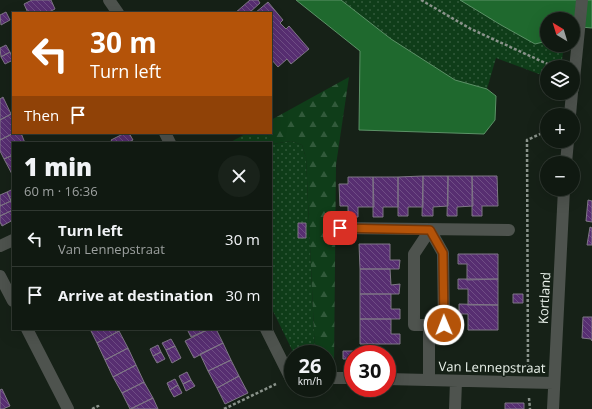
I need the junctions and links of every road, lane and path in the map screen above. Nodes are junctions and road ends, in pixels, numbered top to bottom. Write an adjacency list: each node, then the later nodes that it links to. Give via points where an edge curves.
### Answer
1 (109, 0): 4 (street)
2 (421, 0): 6 (path, via 470,30)
3 (582, 0): 5 (street)
4 (117, 12)
5 (576, 60)
6 (540, 61)
7 (540, 134): 24 (path, via 527,140)
8 (564, 196): 25 (street, Kortland)
9 (340, 228): 10 (street)
10 (430, 230): 11 (street); 16 (street, via 443,253 444,325); 16 (street, via 414,254 414,325)
11 (509, 230)
12 (12, 240): 13 (street)
13 (0, 246)
14 (0, 276): 15 (street)
15 (12, 299)
16 (429, 325): 21 (street, Van Lennepstraat)
17 (28, 330): 26 (street)
18 (267, 330): 19 (street)
19 (284, 362)
20 (396, 379): 21 (street, Van Lennepstraat)
21 (429, 380): 22 (street, Van Lennepstraat)
22 (456, 380): 24 (street, Van Lennepstraat); 30 (street)
23 (284, 381): 29 (path)
24 (528, 382): 25 (street, Van Lennepstraat); 31 (path)
25 (554, 383): 32 (street, Kortland)
26 (68, 409)
27 (92, 409): 28 (path, via 98,406)
28 (99, 409)
29 (224, 409)
30 (455, 409)
31 (530, 409)
32 (553, 409)

